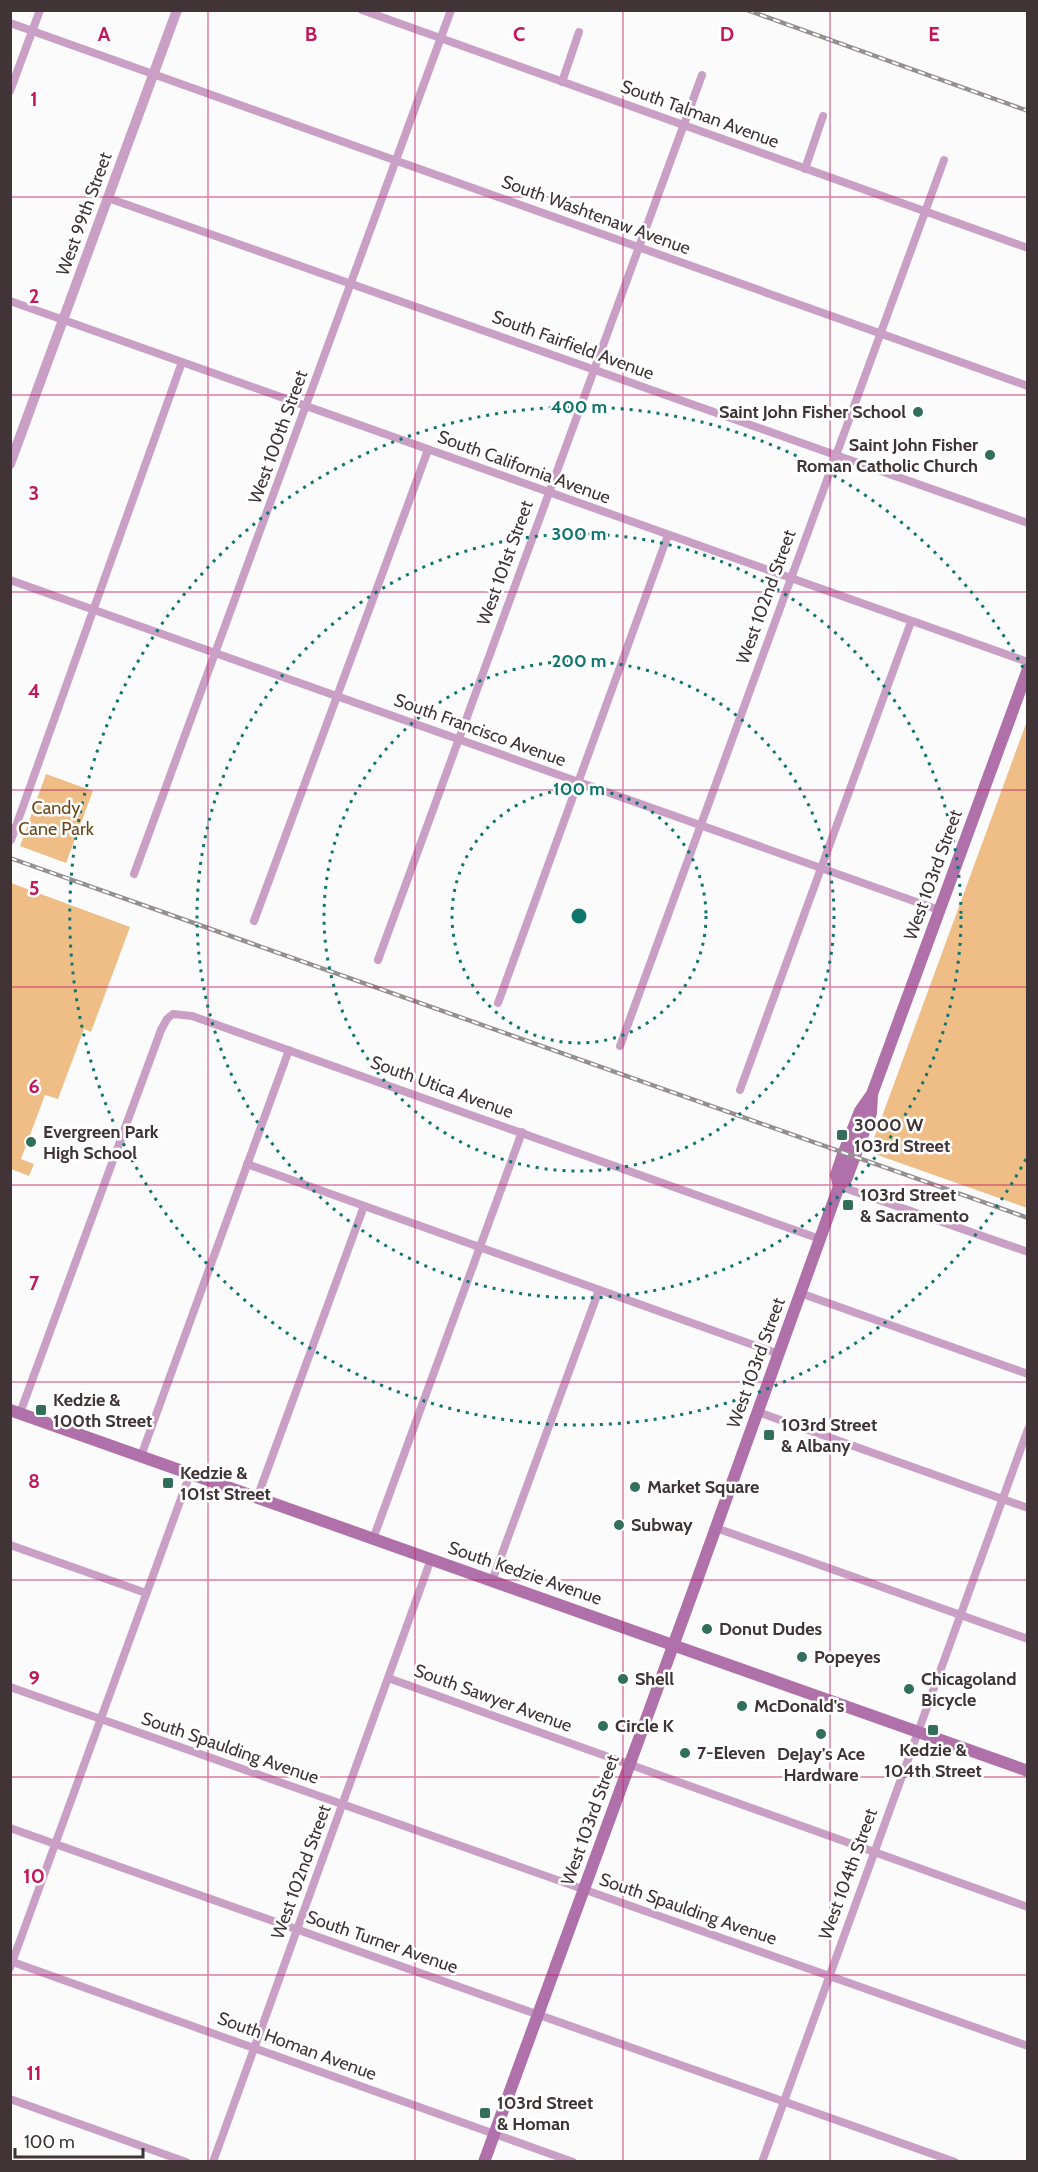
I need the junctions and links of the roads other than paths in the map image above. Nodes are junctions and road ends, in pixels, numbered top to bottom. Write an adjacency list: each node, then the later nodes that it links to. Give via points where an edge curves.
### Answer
1 (40, 10): 6 (street)
2 (177, 10): 9 (street, West 99th Street)
3 (362, 10): 8 (street, South Talman Avenue)
4 (451, 10): 8 (street, West 100th Street)
5 (10, 23): 6 (street, South Washtenaw Avenue)
6 (32, 31): 9 (street, South Washtenaw Avenue); 12 (street)
7 (579, 32): 11 (street)
8 (441, 38): 11 (street, South Talman Avenue); 16 (street, West 100th Street)
9 (153, 74): 16 (street, South Washtenaw Avenue); 18 (street, West 99th Street)
10 (702, 75): 14 (street, West 101st Street)
11 (562, 82): 14 (street, South Talman Avenue)
12 (10, 91)
13 (823, 116): 17 (street)
14 (683, 125): 17 (street, South Talman Avenue); 20 (street, West 101st Street)
15 (944, 160): 19 (street, West 102nd Street)
16 (396, 161): 20 (street, South Washtenaw Avenue); 22 (street, West 100th Street)
17 (805, 168): 19 (street, South Talman Avenue)
18 (108, 198): 22 (street, South Fairfield Avenue); 24 (street, West 99th Street)
19 (925, 212): 21 (street, South Talman Avenue); 25 (street, West 102nd Street)
20 (638, 247): 25 (street, South Washtenaw Avenue); 27 (street, West 101st Street)
21 (1028, 248)
22 (352, 284): 27 (street, South Fairfield Avenue); 29 (street, West 100th Street)
23 (10, 301): 24 (street, South California Avenue)
24 (63, 320): 26 (street, South California Avenue); 32 (street, West 99th Street)
25 (880, 334): 28 (street, South Washtenaw Avenue); 31 (street, West 102nd Street)
26 (182, 362): 29 (street, South California Avenue); 38 (street)
27 (594, 369): 31 (street, South Fairfield Avenue); 33 (street, West 101st Street)
28 (1028, 386)
29 (307, 406): 30 (street, South California Avenue); 40 (street, West 100th Street)
30 (428, 450): 33 (street, South California Avenue); 43 (street)
31 (836, 456): 34 (street, South Fairfield Avenue); 36 (street, West 102nd Street)
32 (10, 464)
33 (549, 493): 35 (street, South California Avenue); 44 (street, West 101st Street)
34 (1028, 523)
35 (668, 535): 36 (street, South California Avenue); 45 (street)
36 (791, 579): 39 (street, South California Avenue); 46 (street, West 102nd Street)
37 (10, 580): 38 (street, South Francisco Avenue)
38 (94, 610): 40 (street, South Francisco Avenue); 47 (street)
39 (912, 622): 41 (street, South California Avenue); 48 (street)
40 (216, 653): 43 (street, South Francisco Avenue); 49 (street, West 100th Street)
41 (1028, 662)
42 (1028, 669): 50 (main road, West 103rd Street)
43 (336, 696): 44 (street, South Francisco Avenue); 51 (street)
44 (458, 739): 45 (street, South Francisco Avenue); 52 (street, West 101st Street)
45 (579, 782): 46 (street, South Francisco Avenue); 53 (street)
46 (700, 825): 48 (street, South Francisco Avenue); 54 (street, West 102nd Street)
47 (11, 840)
48 (821, 868): 50 (street, South Francisco Avenue); 56 (street)
49 (134, 874)
50 (939, 910): 59 (main road, West 103rd Street, via 872,1094 860,1111 842,1157 836,1175)
51 (254, 921)
52 (378, 960)
53 (498, 1003)
54 (620, 1046)
55 (289, 1050): 57 (street, South Utica Avenue); 58 (street); 68 (street, South Utica Avenue, via 192,1016 173,1014 167,1019)
56 (740, 1090)
57 (522, 1132): 61 (street, South Utica Avenue); 62 (street)
58 (247, 1164): 60 (street); 71 (street)
59 (839, 1186): 61 (main road, West 103rd Street); 63 (street)
60 (364, 1206): 62 (street); 73 (street)
61 (820, 1239): 65 (main road, West 103rd Street)
62 (480, 1247): 64 (street); 77 (street)
63 (1028, 1252)
64 (599, 1290): 66 (street); 80 (street)
65 (800, 1293): 66 (main road, West 103rd Street); 67 (street)
66 (779, 1353): 69 (main road, West 103rd Street)
67 (1028, 1374)
68 (15, 1412): 71 (main road, South Kedzie Avenue)
69 (758, 1412): 74 (street); 76 (main road, West 103rd Street)
70 (1028, 1429): 74 (street, West 104th Street)
71 (141, 1456): 72 (main road, South Kedzie Avenue)
72 (190, 1474): 73 (main road, South Kedzie Avenue); 81 (street)
73 (257, 1498): 77 (main road, South Kedzie Avenue)
74 (1002, 1499): 75 (street); 82 (street, West 104th Street)
75 (1028, 1508)
76 (716, 1528): 82 (street); 84 (main road, West 103rd Street)
77 (374, 1539): 79 (main road, South Kedzie Avenue)
78 (10, 1545): 81 (street)
79 (431, 1559): 80 (main road, South Kedzie Avenue); 85 (street, West 102nd Street)
80 (492, 1581): 84 (main road, South Kedzie Avenue)
81 (146, 1593): 87 (street)
82 (959, 1615): 83 (street); 88 (street, West 104th Street)
83 (1028, 1639)
84 (674, 1645): 88 (main road, South Kedzie Avenue); 89 (main road, West 103rd Street)
85 (388, 1678): 89 (street, South Sawyer Avenue); 91 (street, West 102nd Street)
86 (10, 1687): 87 (street, South Spaulding Avenue)
87 (100, 1719): 91 (street, South Spaulding Avenue); 93 (street)
88 (917, 1732): 90 (main road, South Kedzie Avenue); 94 (street, West 104th Street)
89 (630, 1765): 94 (street, South Sawyer Avenue); 95 (main road, West 103rd Street)
90 (1028, 1771)
91 (342, 1804): 95 (street, South Spaulding Avenue); 97 (street, West 102nd Street)
92 (10, 1828): 93 (street, South Turner Avenue)
93 (56, 1844): 97 (street, South Turner Avenue); 98 (street)
94 (873, 1852): 96 (street, South Sawyer Avenue); 99 (street, West 104th Street)
95 (584, 1890): 99 (street, South Spaulding Avenue); 100 (main road, West 103rd Street)
96 (1028, 1906)
97 (297, 1929): 100 (street, South Turner Avenue); 102 (street, West 102nd Street)
98 (11, 1964): 102 (street, South Homan Avenue)
99 (829, 1976): 101 (street, South Spaulding Avenue); 104 (street, West 104th Street)
100 (538, 2014): 104 (street, South Turner Avenue); 105 (main road, West 103rd Street)
101 (1028, 2046)
102 (254, 2048): 105 (street, South Homan Avenue); 107 (street, West 102nd Street)
103 (10, 2099): 106 (street)
104 (784, 2101): 110 (street, West 104th Street); 111 (street, South Turner Avenue)
105 (494, 2134): 108 (main road, West 103rd Street); 109 (street, South Homan Avenue)
106 (186, 2162)
107 (213, 2162)
108 (484, 2162)
109 (573, 2162)
110 (762, 2162)
111 (956, 2162)

